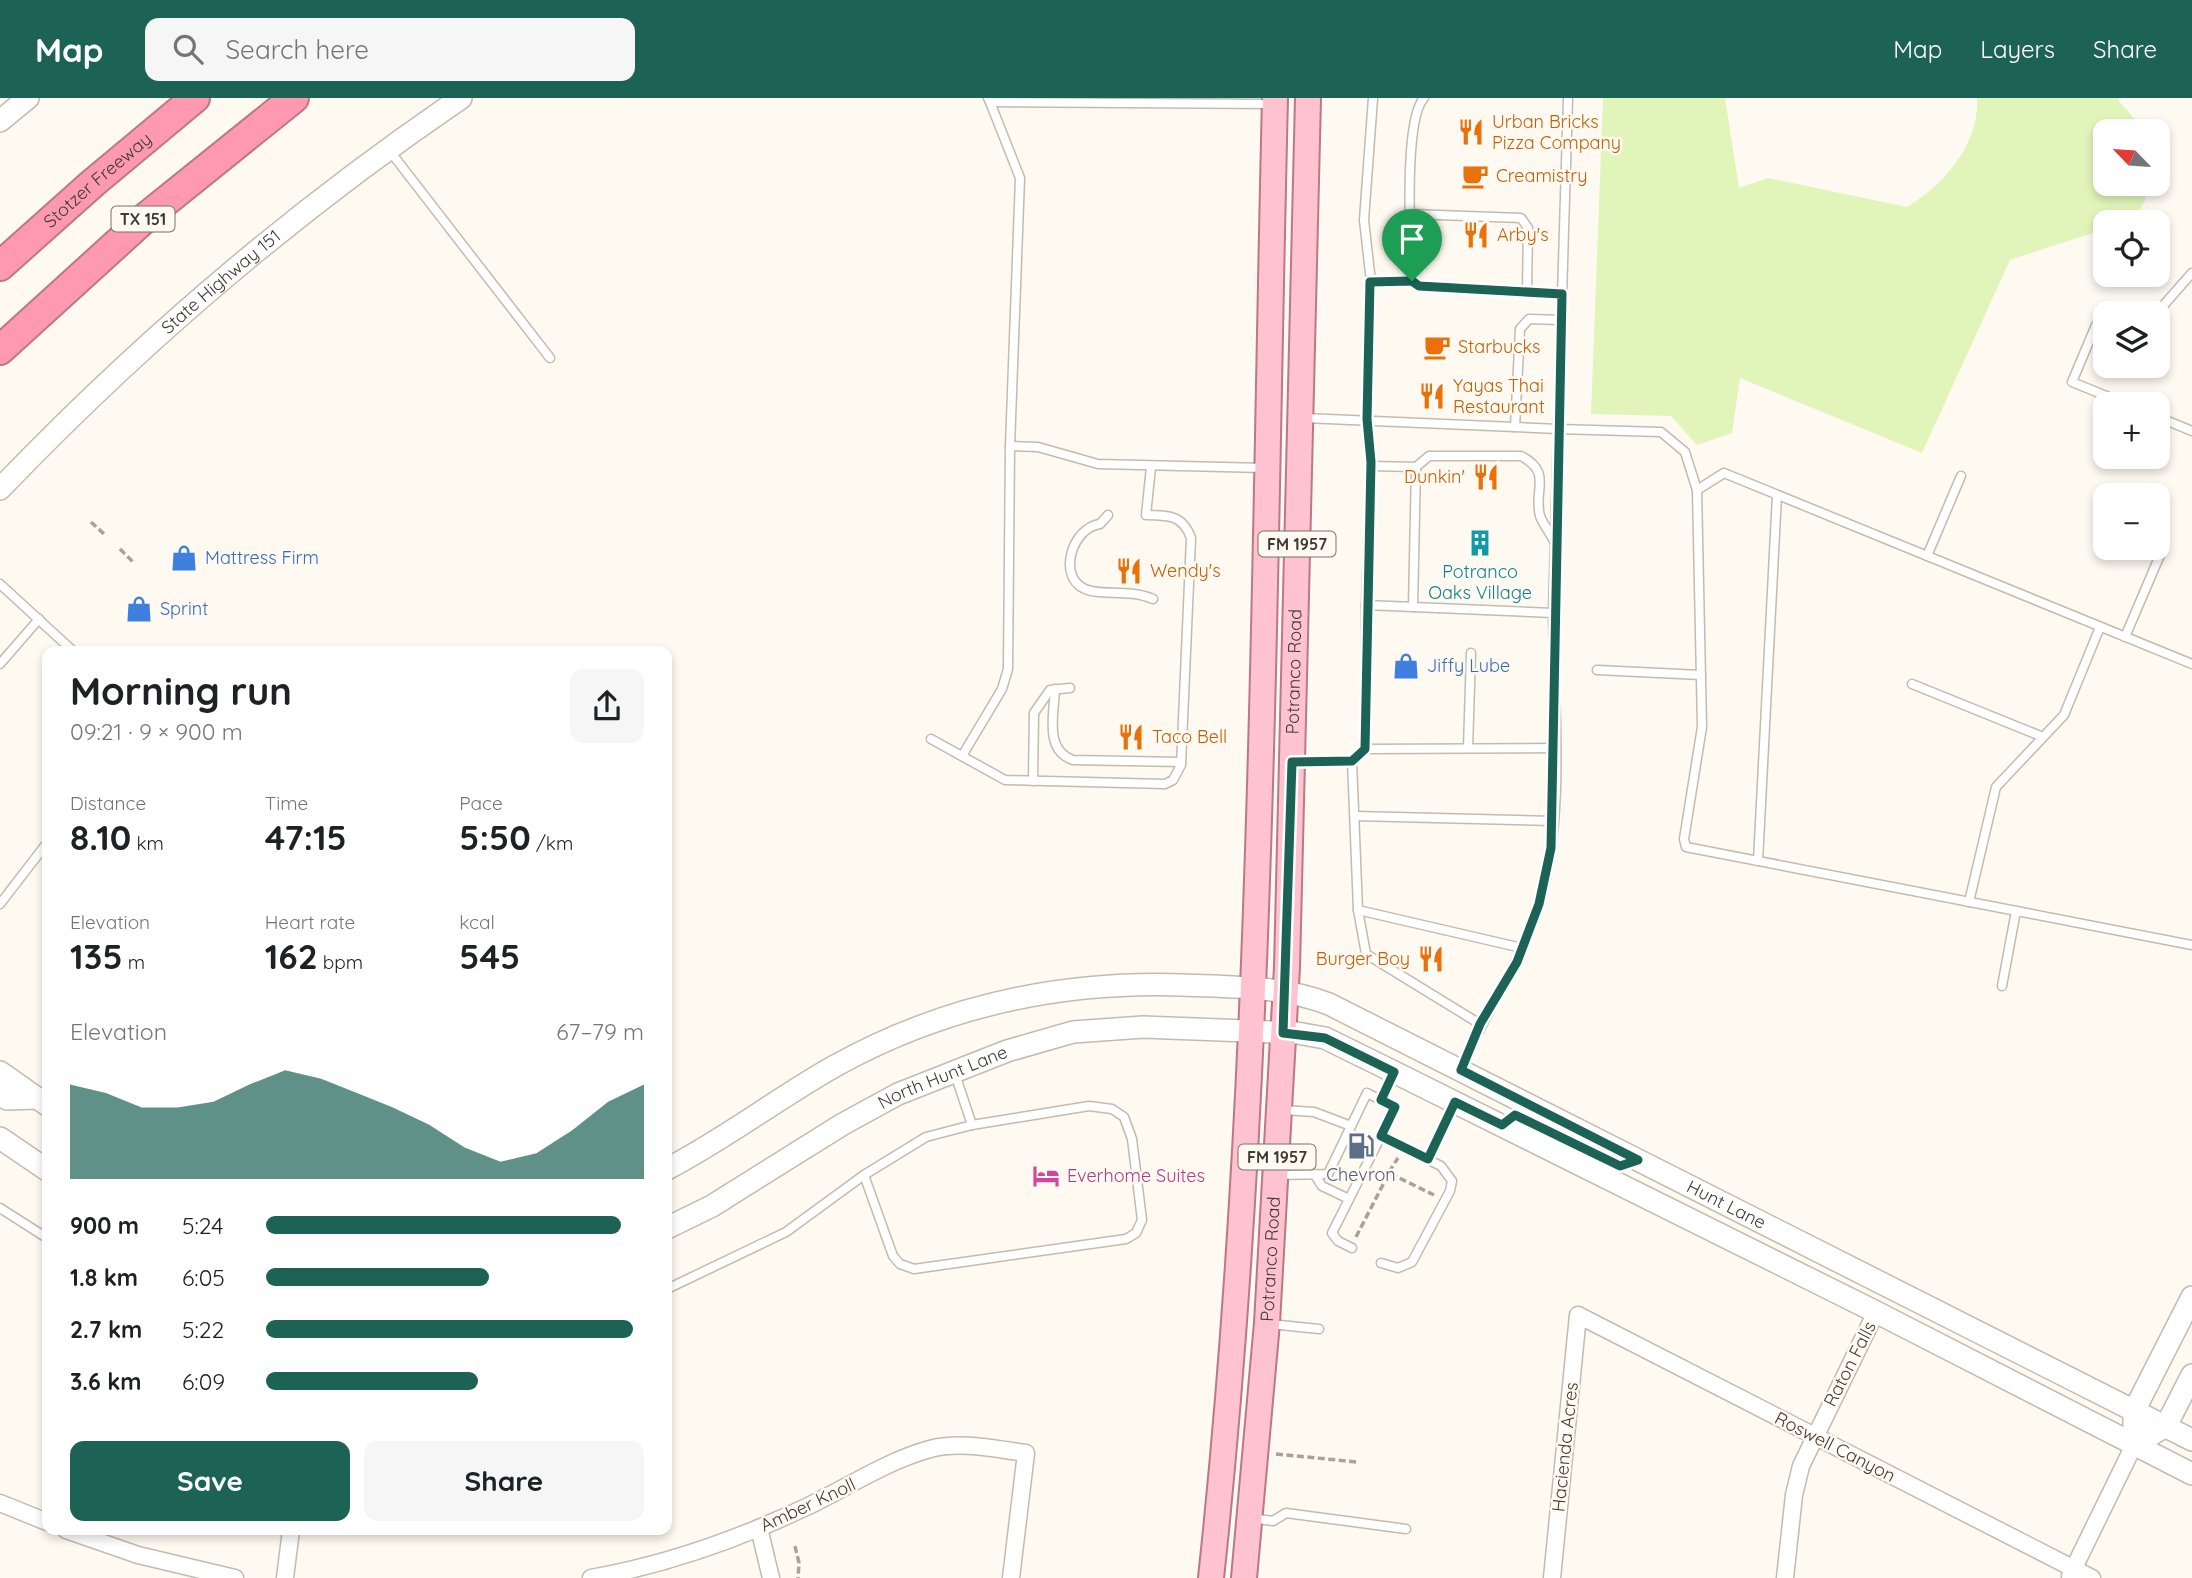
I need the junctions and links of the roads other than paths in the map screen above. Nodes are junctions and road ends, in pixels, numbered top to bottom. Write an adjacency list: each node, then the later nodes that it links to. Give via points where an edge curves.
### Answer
1 (28, 98): 13 (main road)
2 (195, 98): 17 (highway, Stotzer Freeway)
3 (294, 98): 26 (highway, TX 151, via 154,210)
4 (461, 98): 14 (main road, State Highway 151)
5 (1308, 98): 29 (main road, Potranco Road / FM 1957)
6 (1373, 98): 20 (lane, via 1364,220)
7 (1424, 98): 15 (lane, via 1416,110)
8 (1568, 98): 22 (lane)
9 (1181, 99): 11 (lane); 12 (lane)
10 (989, 100): 11 (lane); 35 (lane, via 1020,178)
11 (1048, 100)
12 (1274, 101): 16 (main road, Potranco Road / FM 1957)
13 (0, 121)
14 (388, 150): 27 (lane); 41 (main road, State Highway 151, via 176,321)
15 (1411, 214): 19 (lane); 21 (lane, via 1521,218 1528,228)
16 (1272, 231): 29 (main road, via 1282,245 1287,274 1286,403 1291,414); 39 (main road, Potranco Road / FM 1957)
17 (0, 266)
18 (2192, 273): 23 (lane)
19 (1412, 281): 20 (lane); 21 (lane, via 1419,286)
20 (1370, 282): 30 (lane)
21 (1527, 292): 22 (lane)
22 (1562, 294): 24 (lane)
23 (2167, 301)
24 (1561, 320): 32 (lane, via 1529,319 1520,328); 33 (lane)
25 (2093, 332): 28 (lane, via 2072,382)
26 (0, 350)
27 (550, 358)
28 (2097, 392)
29 (1301, 418): 30 (lane); 58 (main road, Potranco Road / FM 1957)
30 (1367, 419): 32 (lane); 36 (lane)
31 (2170, 422): 34 (lane)
32 (1515, 426): 33 (lane)
33 (1558, 429): 42 (lane, via 1661,432 1685,452); 45 (lane)
34 (2192, 431)
35 (1010, 446): 37 (lane, via 1038,447 1098,464); 71 (lane, via 1008,668 1002,689)
36 (1371, 466): 38 (lane); 50 (lane)
37 (1151, 467): 39 (lane); 73 (lane, via 1146,515 1177,518 1191,538)
38 (1416, 467): 45 (lane, via 1429,456 1521,456 1534,463 1541,477 1540,515); 51 (lane)
39 (1267, 468): 58 (main road, via 1281,475 1281,626); 87 (main road, Potranco Road / FM 1957)
40 (1961, 476): 46 (lane)
41 (0, 489)
42 (1697, 490): 43 (lane, via 1724,473); 62 (lane)
43 (1777, 495): 46 (lane); 79 (lane)
44 (1108, 515): 49 (lane, via 1077,535 1073,548 1077,584 1091,591 1137,592)
45 (1555, 544): 52 (lane)
46 (1927, 556): 54 (lane)
47 (2158, 560): 55 (lane)
48 (0, 584): 53 (lane)
49 (1153, 599)
50 (1366, 605): 51 (lane); 70 (lane)
51 (1413, 607): 52 (lane)
52 (1553, 613): 69 (lane)
53 (38, 620): 56 (lane); 59 (lane)
54 (2100, 626): 55 (lane); 66 (lane, via 2064,715)
55 (2125, 637): 60 (lane)
56 (67, 646)
57 (1471, 653): 68 (lane)
58 (1294, 661): 74 (main road, Potranco Road / FM 1957)
59 (0, 664)
60 (2192, 664)
61 (1597, 670): 62 (lane)
62 (1701, 675): 79 (lane, via 1702,727 1686,847)
63 (1912, 684): 66 (lane)
64 (1070, 688): 65 (lane)
65 (1055, 689): 73 (lane, via 1054,744 1063,757); 75 (lane, via 1042,697 1034,713)
66 (2043, 737): 80 (lane, via 1996,787)
67 (931, 739): 71 (lane)
68 (1468, 748): 69 (lane); 70 (lane)
69 (1555, 748): 77 (lane)
70 (1365, 749): 72 (lane)
71 (962, 756): 75 (lane, via 1005,780)
72 (1352, 761): 74 (lane); 76 (lane)
73 (1181, 762): 75 (lane, via 1179,772 1166,784)
74 (1292, 762): 88 (main road, Potranco Road / FM 1957)
75 (1033, 781)
76 (1354, 816): 77 (lane); 82 (lane)
77 (1552, 821): 85 (lane, via 1539,904)
78 (42, 849): 81 (lane)
79 (1758, 861): 80 (lane)
80 (1969, 902): 83 (lane)
81 (0, 904)
82 (1358, 910): 85 (lane); 89 (lane, via 1366,954)
83 (2016, 911): 84 (lane); 86 (lane)
84 (2192, 945)
85 (1522, 948): 89 (lane)
86 (2002, 986)
87 (1253, 989): 88 (main road, Hunt Lane); 90 (main road, Potranco Road / FM 1957); 108 (main road, via 1155,984 1090,987 971,1009 891,1038 835,1066)
88 (1285, 991): 91 (main road, Potranco Road / FM 1957); 93 (main road, Hunt Lane, via 1329,1004)
89 (1480, 1024): 93 (lane)
90 (1252, 1031): 91 (main road, Hunt Lane); 92 (main road, North Hunt Lane, via 1143,1027 1082,1031 1039,1040); 123 (main road, Potranco Road / FM 1957)
91 (1283, 1033): 95 (main road, Hunt Lane, via 1325,1038); 100 (main road, Potranco Road / FM 1957)
92 (954, 1070): 101 (lane); 115 (main road, North Hunt Lane, via 870,1108 723,1200)
93 (1461, 1070): 107 (main road, Hunt Lane)
94 (0, 1072): 98 (main road)
95 (1394, 1072): 97 (lane); 99 (main road, Hunt Lane)
96 (0, 1094): 98 (main road)
97 (1381, 1100): 103 (lane, via 1367,1093); 104 (lane, via 1395,1107)
98 (42, 1101)
99 (1455, 1102): 102 (main road, Hunt Lane); 106 (lane)
100 (1280, 1110): 103 (lane, via 1314,1112); 111 (main road, Potranco Road / FM 1957)
101 (972, 1125): 110 (lane, via 926,1137); 110 (lane, via 1089,1107 1112,1109 1124,1117 1132,1139 1142,1220 1136,1233 1126,1240 914,1269 900,1265 893,1256)
102 (1502, 1125): 107 (main road, via 1515,1115 1620,1166); 121 (main road, Hunt Lane)
103 (1351, 1126): 112 (lane, via 1328,1174)
104 (1381, 1136): 106 (lane); 113 (lane)
105 (0, 1138): 109 (main road)
106 (1428, 1159): 118 (lane, via 1450,1175 1450,1192 1412,1262 1398,1268)
107 (1638, 1160): 129 (main road, Hunt Lane)
108 (672, 1166)
109 (42, 1167)
110 (864, 1175): 119 (lane, via 786,1232)
111 (1276, 1175): 112 (lane); 124 (main road, Potranco Road / FM 1957)
112 (1315, 1175): 113 (lane, via 1322,1186)
113 (1349, 1199): 117 (lane, via 1332,1233)
114 (0, 1208): 116 (lane)
115 (672, 1226)
116 (42, 1235)
117 (1351, 1248)
118 (1381, 1263)
119 (672, 1287)
120 (2192, 1297): 126 (main road)
121 (1875, 1312): 131 (street, Raton Falls); 133 (main road, Hunt Lane)
122 (1578, 1315): 131 (street, Roswell Canyon); 152 (street, Hacienda Acres)
123 (1233, 1320): 124 (main road); 127 (main road, Potranco Road / FM 1957)
124 (1267, 1323): 125 (lane); 136 (main road, Potranco Road / FM 1957)
125 (1320, 1329)
126 (2183, 1338): 129 (main road)
127 (1231, 1360): 136 (main road, via 1240,1413 1234,1508); 142 (main road, Potranco Road / FM 1957)
128 (2192, 1375): 130 (main road)
129 (2134, 1410): 130 (main road, Hunt Lane); 133 (main road)
130 (2166, 1426): 132 (main road, Hunt Lane); 133 (main road)
131 (1813, 1437): 143 (street, Roswell Canyon); 153 (street, Raton Falls, via 1794,1495)
132 (2192, 1440)
133 (2134, 1445): 134 (main road, Hunt Lane); 143 (street)
134 (2192, 1475)
135 (0, 1503): 137 (street)
136 (1250, 1518): 139 (lane, via 1273,1521 1286,1513); 151 (main road, Potranco Road / FM 1957)
137 (42, 1520)
138 (759, 1528): 146 (street, Amber Knoll, via 681,1556); 147 (street); 148 (street, Amber Knoll, via 930,1449 972,1447 1026,1453)
139 (1406, 1529)
140 (80, 1535): 144 (street, via 138,1555)
141 (290, 1535): 145 (street)
142 (1215, 1546): 149 (main road, Potranco Road / FM 1957); 150 (main road)
143 (2072, 1573): 154 (street, Roswell Canyon)
144 (235, 1578)
145 (285, 1578)
146 (591, 1578)
147 (771, 1578)
148 (1011, 1578)
149 (1211, 1578)
150 (1219, 1578)
151 (1244, 1578)
152 (1552, 1578)
153 (1785, 1578)
154 (2092, 1578)

